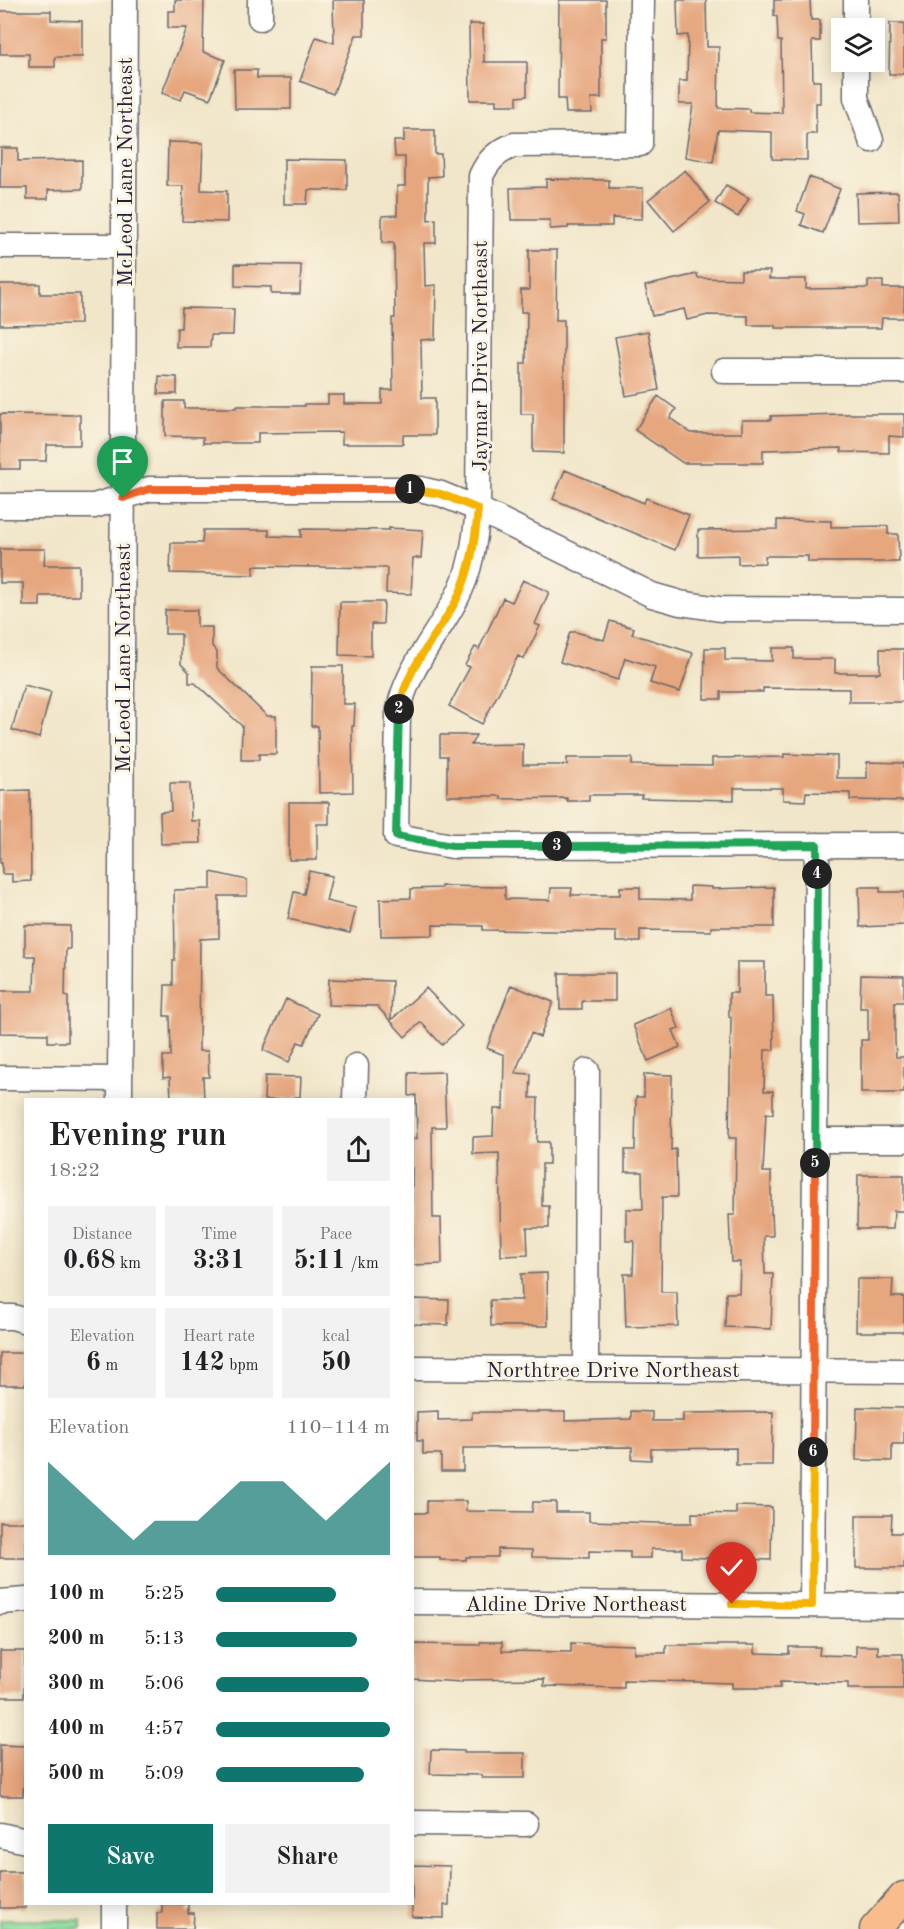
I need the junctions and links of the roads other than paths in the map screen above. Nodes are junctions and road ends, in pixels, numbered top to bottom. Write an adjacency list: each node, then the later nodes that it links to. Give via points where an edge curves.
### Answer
1 (125, 0): 8 (street, McLeod Lane Northeast)
2 (642, 0): 13 (street, Jaymar Drive Northeast, via 640,144 514,145 487,162 481,176)
3 (856, 0): 4 (street)
4 (856, 18)
5 (856, 72): 6 (street, via 856,98)
6 (871, 140)
7 (0, 246): 8 (street)
8 (124, 246): 11 (street, McLeod Lane Northeast)
9 (724, 370): 10 (street)
10 (904, 370)
11 (123, 498): 12 (street, via 94,506); 13 (street, via 149,489 420,489); 20 (street, McLeod Lane Northeast)
12 (0, 506)
13 (478, 509): 14 (street, via 652,595 680,603 720,609); 15 (street, Jaymar Drive Northeast, via 474,549 466,577 401,697 396,836 452,846)
14 (904, 610)
15 (817, 845): 16 (street); 22 (street)
16 (904, 845)
17 (356, 1066): 21 (street)
18 (587, 1071): 27 (street)
19 (0, 1078): 20 (street)
20 (120, 1089)
21 (355, 1098)
22 (815, 1140): 23 (street); 28 (street)
23 (904, 1140)
24 (0, 1317): 25 (street)
25 (24, 1320)
26 (414, 1368): 27 (street, Northtree Drive Northeast)
27 (586, 1368): 28 (street, Northtree Drive Northeast)
28 (814, 1370): 29 (street, Northtree Drive Northeast); 33 (street)
29 (904, 1371)
30 (24, 1600): 31 (street)
31 (0, 1602)
32 (414, 1602): 33 (street, Aldine Drive Northeast)
33 (812, 1605): 34 (street, Aldine Drive Northeast)
34 (904, 1606)
35 (414, 1823): 36 (street)
36 (525, 1824)
37 (0, 1835): 38 (street)
38 (24, 1841)
39 (904, 1897): 42 (main road)
40 (114, 1905): 41 (street)
41 (114, 1929)
42 (875, 1929)

